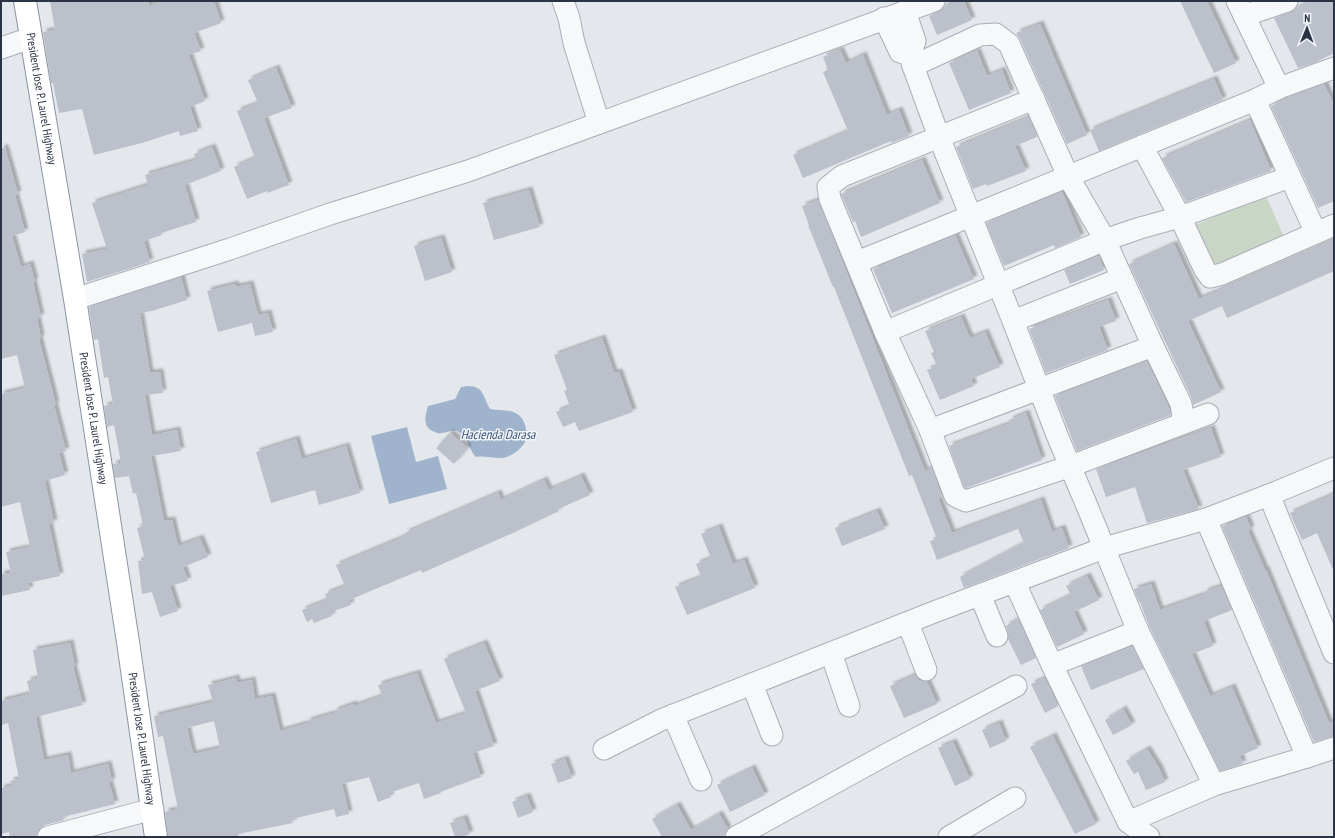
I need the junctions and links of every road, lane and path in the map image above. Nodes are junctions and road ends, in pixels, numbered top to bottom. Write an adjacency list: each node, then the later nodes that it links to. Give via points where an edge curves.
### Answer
1 (25, 1): 8 (highway, President Jose P. Laurel Highway)
2 (563, 1): 15 (street)
3 (934, 1): 6 (street)
4 (1287, 1): 5 (street)
5 (1241, 9): 12 (street)
6 (905, 11): 7 (street); 10 (street, via 915,41)
7 (884, 18): 10 (street, via 900,52); 15 (street)
8 (31, 38): 9 (street); 27 (highway, President Jose P. Laurel Highway)
9 (1, 48)
10 (911, 60): 13 (street, via 980,35 996,34 1009,44); 16 (street)
11 (1333, 72): 12 (street)
12 (1279, 88): 14 (street)
13 (1034, 99): 16 (street); 18 (street)
14 (1255, 100): 17 (street); 19 (street)
15 (599, 123): 27 (street, via 468,171)
16 (939, 137): 20 (street); 24 (street, via 842,176 828,187 830,199)
17 (1142, 146): 18 (street); 21 (street)
18 (1068, 176): 20 (street); 23 (street)
19 (1290, 177): 21 (street); 22 (street)
20 (971, 216): 24 (street); 26 (street)
21 (1180, 217): 22 (street, via 1210,277); 23 (street)
22 (1325, 229)
23 (1105, 240): 25 (street); 26 (street)
24 (857, 262): 29 (street)
25 (1122, 278): 28 (street); 30 (street)
26 (998, 284): 28 (street); 29 (street)
27 (75, 299): 60 (highway, President Jose P. Laurel Highway)
28 (1013, 320): 31 (street)
29 (886, 332): 34 (street)
30 (1153, 346): 31 (street); 33 (street, via 1181,404)
31 (1039, 388): 34 (street); 35 (street)
32 (1208, 414): 33 (street)
33 (1184, 423): 35 (street)
34 (930, 430): 35 (street, via 955,496 966,501)
35 (1071, 466): 39 (street)
36 (1334, 468): 37 (street)
37 (1269, 495): 38 (street); 46 (street)
38 (1206, 519): 39 (street); 56 (street)
39 (1104, 548): 40 (street); 43 (street)
40 (1015, 583): 41 (street); 47 (street)
41 (980, 595): 42 (street); 44 (street)
42 (908, 623): 45 (street); 48 (street)
43 (1138, 631): 47 (street); 58 (street)
44 (997, 636)
45 (831, 653): 49 (street); 51 (street)
46 (1334, 653)
47 (1052, 666): 61 (street)
48 (926, 670)
49 (752, 684): 52 (street); 53 (street)
50 (1016, 686): 64 (street)
51 (849, 706)
52 (673, 715): 55 (street); 57 (street)
53 (772, 735)
54 (1334, 748): 56 (street)
55 (604, 749)
56 (1307, 757): 58 (street)
57 (701, 780)
58 (1214, 785): 61 (street)
59 (1015, 798): 65 (street)
60 (152, 809): 62 (street); 63 (highway, President Jose P. Laurel Highway)
61 (1128, 822): 66 (street)
62 (48, 837)
63 (156, 837)
64 (736, 837)
65 (949, 837)
66 (1150, 837)

